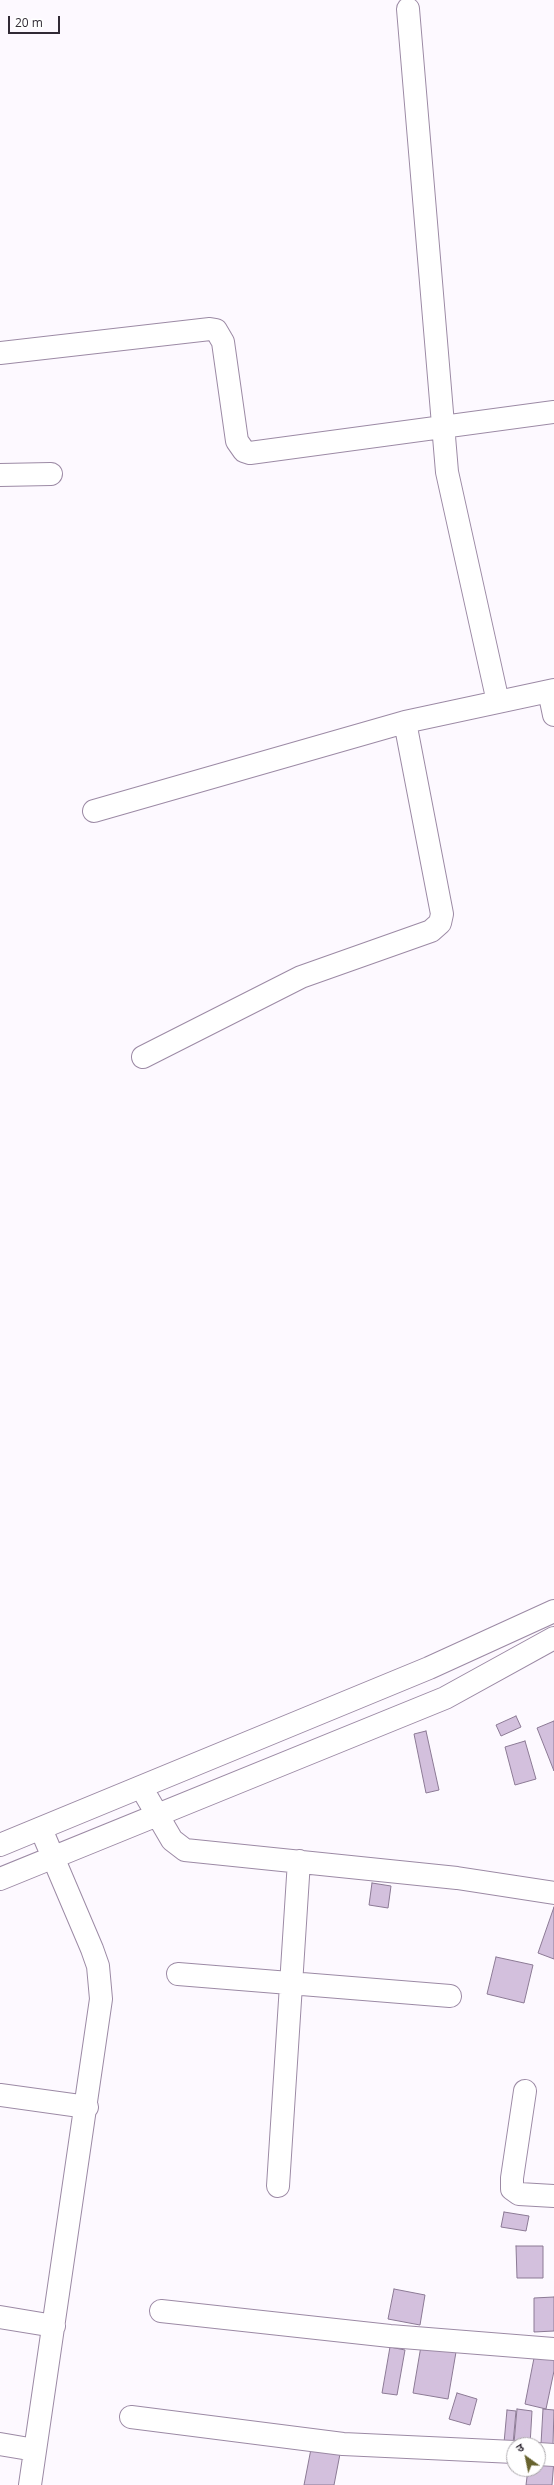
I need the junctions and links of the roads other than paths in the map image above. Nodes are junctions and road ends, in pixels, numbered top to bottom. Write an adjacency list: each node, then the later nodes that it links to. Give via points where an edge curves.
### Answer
1 (408, 9): 4 (street)
2 (0, 353): 4 (street, via 216,330 223,342 237,441 244,451 259,453)
3 (554, 412): 4 (street)
4 (442, 428): 8 (street, via 453,507)
5 (0, 474): 6 (street)
6 (51, 474)
7 (552, 691): 8 (street); 9 (street)
8 (498, 702): 10 (street)
9 (554, 715)
10 (406, 722): 11 (street); 12 (street, via 442,914 440,923 431,931 301,977 272,990)
11 (94, 811)
12 (143, 1057)
13 (554, 1611): 15 (street, via 429,1668)
14 (554, 1638): 16 (street, via 445,1698)
15 (141, 1787): 16 (street); 17 (street)
16 (158, 1815): 19 (street); 20 (street, via 172,1840 185,1850)
17 (41, 1829): 18 (street); 19 (street)
18 (0, 1845)
19 (53, 1858): 21 (street); 28 (street, via 92,1949 100,1981 99,2024)
20 (299, 1862): 22 (street, via 457,1878); 24 (street)
21 (0, 1879)
22 (554, 1893)
23 (178, 1974): 24 (street)
24 (291, 1983): 25 (street); 29 (street)
25 (450, 1996)
26 (524, 2091): 30 (street, via 512,2189 519,2194)
27 (0, 2094): 28 (street)
28 (87, 2107): 33 (street)
29 (278, 2186)
30 (554, 2196)
31 (161, 2311): 34 (street, via 390,2336)
32 (0, 2317): 33 (street)
33 (54, 2326): 37 (street)
34 (554, 2349)
35 (131, 2417): 38 (street, via 343,2444)
36 (0, 2444): 37 (street)
37 (35, 2450): 39 (street)
38 (506, 2452)
39 (30, 2485)

